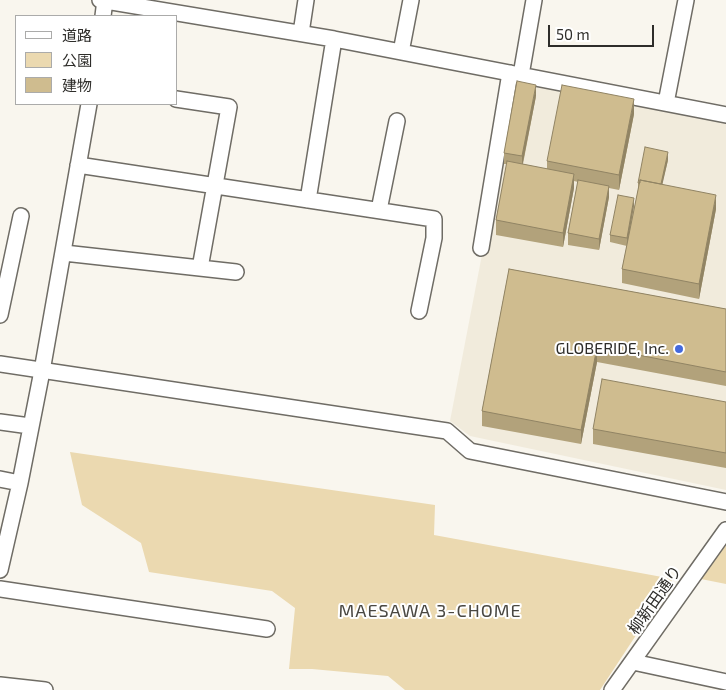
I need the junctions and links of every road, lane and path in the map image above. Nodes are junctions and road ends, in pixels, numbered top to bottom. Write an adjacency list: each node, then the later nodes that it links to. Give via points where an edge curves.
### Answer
1 (104, 0): 6 (street); 7 (street)
2 (306, 0): 7 (street)
3 (411, 0): 9 (street)
4 (534, 0): 10 (street)
5 (686, 0): 12 (street)
6 (103, 15)
7 (301, 33): 8 (street)
8 (334, 39): 9 (street); 18 (street)
9 (401, 52): 10 (street)
10 (516, 74): 12 (street); 21 (street)
11 (178, 99): 17 (street, via 229,107)
12 (666, 102): 14 (street)
13 (89, 105): 16 (street)
14 (726, 115)
15 (397, 121): 19 (street)
16 (78, 164): 17 (street); 22 (street)
17 (216, 186): 18 (street); 23 (street)
18 (308, 200): 19 (street)
19 (379, 210): 25 (street, via 434,219 434,238)
20 (21, 216): 26 (street)
21 (481, 248)
22 (64, 253): 23 (street); 28 (street)
23 (200, 268): 24 (street)
24 (236, 272)
25 (419, 311)
26 (0, 315)
27 (0, 364): 28 (street)
28 (42, 371): 30 (street); 33 (street, via 446,431 470,451)
29 (0, 422): 30 (street)
30 (30, 426): 32 (street)
31 (0, 479): 32 (street)
32 (20, 483): 35 (street)
33 (726, 502)
34 (726, 530): 38 (street, 柳新田通り)
35 (0, 570)
36 (0, 589): 37 (street)
37 (267, 629)
38 (633, 662): 39 (street); 42 (street, 柳新田通り)
39 (726, 682)
40 (0, 685): 41 (street)
41 (45, 690)
42 (612, 690)

